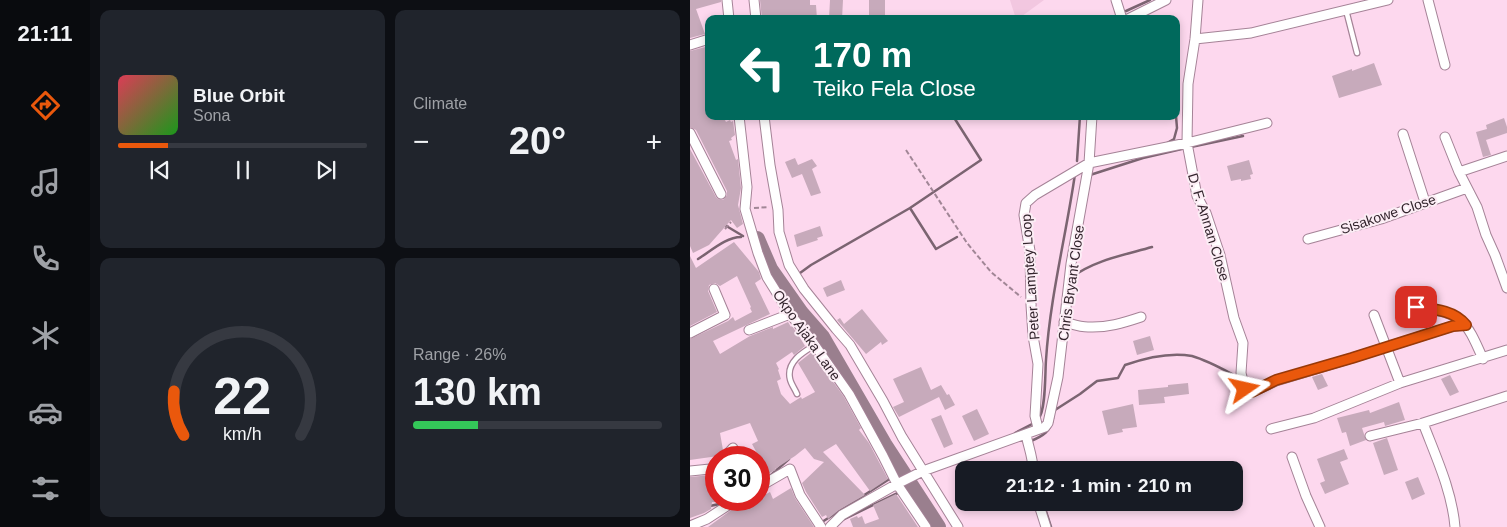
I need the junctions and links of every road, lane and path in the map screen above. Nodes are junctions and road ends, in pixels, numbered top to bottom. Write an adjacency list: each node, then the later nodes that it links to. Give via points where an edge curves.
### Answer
1 (727, 0): 9 (street)
2 (754, 0): 10 (street)
3 (1116, 0): 11 (street)
4 (1166, 0): 12 (street)
5 (1198, 0): 13 (street, D. F. Annan Close)
6 (1388, 0): 8 (street)
7 (1428, 0): 17 (street)
8 (1346, 10): 13 (street, via 1251,33); 16 (lane)
9 (729, 15)
10 (756, 15)
11 (1121, 15)
12 (1136, 15)
13 (1195, 39): 25 (street, D. F. Annan Close, via 1188,84)
14 (705, 40): 15 (street)
15 (690, 45)
16 (1357, 53)
17 (1445, 65)
18 (739, 120): 42 (street, Okpo Ajaka Lane, via 747,187 746,214 767,277)
19 (764, 120): 65 (street, via 779,232 789,265 804,289 850,345)
20 (1092, 120): 28 (street, Chris Bryant Close)
21 (1267, 123): 25 (street, Peter Lamptey Loop)
22 (690, 133): 31 (street)
23 (1403, 134): 32 (street)
24 (1444, 138): 29 (street)
25 (1186, 142): 28 (street, Peter Lamptey Loop); 50 (street, D. F. Annan Close, via 1197,196 1218,247 1243,344 1245,389 1252,392 1276,380)
26 (906, 150): 40 (path, via 967,243 991,272)
27 (1507, 156): 29 (street)
28 (1090, 163): 40 (street, Peter Lamptey Loop, via 1045,188 1026,204 1024,215 1030,251); 45 (street, Chris Bryant Close)
29 (1458, 172): 30 (street)
30 (1467, 188): 32 (street, Sisakowe Close); 38 (street)
31 (721, 194)
32 (1425, 202): 37 (street, Sisakowe Close)
33 (774, 206): 34 (path)
34 (749, 208)
35 (731, 222): 36 (path)
36 (725, 229)
37 (1308, 239)
38 (1507, 288)
39 (714, 289): 48 (street, via 725,315)
40 (1031, 305): 57 (street, Peter Lamptey Loop, via 1038,364 1035,416)
41 (1416, 307): 46 (street, via 1452,314)
42 (790, 314): 47 (street); 49 (street, Okpo Ajaka Lane)
43 (1374, 315): 50 (street)
44 (1141, 317): 45 (street, via 1104,327)
45 (1064, 322): 57 (street, Chris Bryant Close, via 1058,376 1048,423)
46 (1466, 325): 50 (street); 52 (street)
47 (749, 330)
48 (690, 333)
49 (815, 345): 54 (lane, via 796,359 790,369 790,379); 67 (street, Okpo Ajaka Lane, via 849,394)
50 (1386, 347): 53 (street)
51 (1507, 350): 52 (street)
52 (1483, 359): 53 (street)
53 (1400, 383): 58 (street, via 1314,418)
54 (797, 394)
55 (1507, 396): 56 (street)
56 (1423, 423): 60 (street); 77 (street, via 1448,492)
57 (1038, 428): 59 (street, Chris Bryant Close)
58 (1271, 428)
59 (1026, 434): 62 (street); 65 (street, Chris Bryant Close)
60 (1370, 436)
61 (1292, 457): 76 (street)
62 (1032, 461)
63 (705, 470): 64 (street)
64 (690, 471)
65 (923, 472): 67 (street, Chris Bryant Close); 74 (street)
66 (770, 481): 71 (street, via 790,469 800,495)
67 (897, 484): 72 (street, Chris Bryant Close, via 842,515); 73 (street, Okpo Ajaka Lane)
68 (719, 511): 70 (street)
69 (1041, 511): 75 (street)
70 (690, 526)
71 (821, 527)
72 (830, 527)
73 (926, 527)
74 (958, 527)
75 (1046, 527)
76 (1320, 527)
77 (1455, 527)

